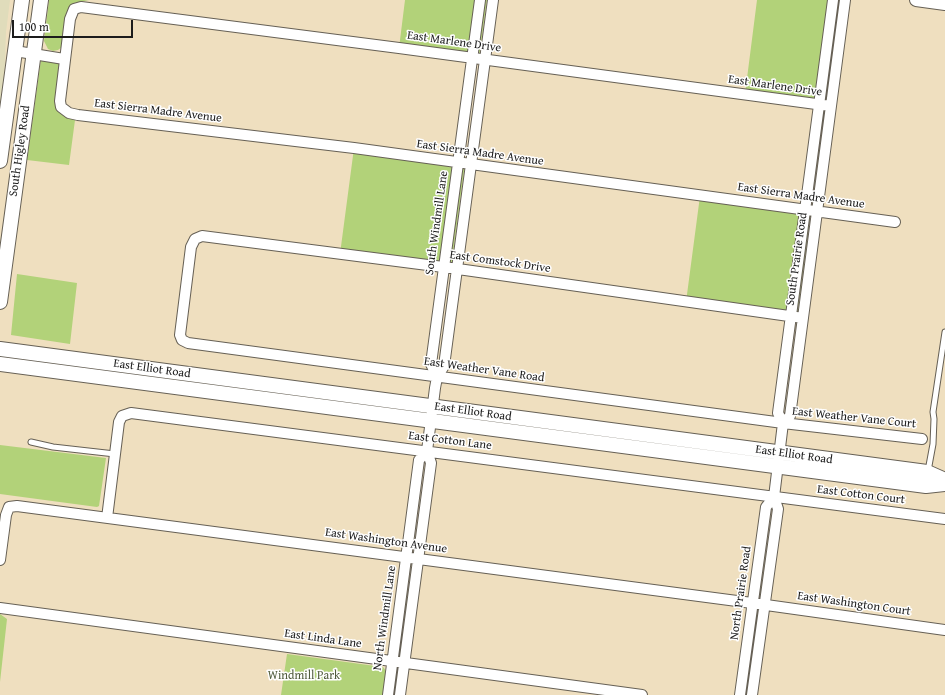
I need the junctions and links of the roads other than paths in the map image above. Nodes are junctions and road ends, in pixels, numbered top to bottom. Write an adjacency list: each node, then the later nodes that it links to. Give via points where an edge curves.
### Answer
1 (22, 0): 9 (main road, South Higley Road)
2 (41, 0): 10 (main road, South Higley Road)
3 (480, 0): 11 (street, South Windmill Lane)
4 (493, 0): 13 (street, South Windmill Lane)
5 (833, 0): 14 (street, South Prairie Road)
6 (845, 0): 15 (street, South Prairie Road)
7 (916, 0): 8 (street)
8 (945, 4)
9 (15, 51): 10 (street); 16 (main road, South Higley Road)
10 (34, 54): 12 (street); 24 (main road, South Higley Road)
11 (473, 58): 12 (street, East Marlene Drive, via 81,7 74,9 70,19); 13 (street, East Marlene Drive); 17 (street, South Windmill Lane)
12 (64, 59): 17 (street, East Sierra Madre Avenue, via 60,101 61,107 69,113)
13 (485, 59): 14 (street, East Marlene Drive); 18 (street, South Windmill Lane)
14 (818, 104): 15 (street, East Marlene Drive); 19 (street, South Prairie Road)
15 (831, 106): 20 (street, South Prairie Road)
16 (0, 161)
17 (459, 163): 18 (street, East Sierra Madre Avenue); 22 (street, South Windmill Lane)
18 (471, 165): 19 (street, East Sierra Madre Avenue); 23 (street, South Windmill Lane)
19 (805, 210): 20 (street, East Sierra Madre Avenue); 25 (street, South Prairie Road)
20 (817, 212): 21 (street, East Sierra Madre Avenue); 26 (street, South Prairie Road)
21 (896, 222)
22 (445, 268): 23 (street, East Comstock Drive); 28 (street, East Comstock Drive, via 202,236 194,239 190,247 180,334); 31 (street, South Windmill Lane, via 432,364)
23 (457, 269): 25 (street, East Comstock Drive); 31 (street, South Windmill Lane, via 444,366)
24 (0, 302)
25 (790, 316): 26 (street, East Comstock Drive); 33 (street, South Prairie Road, via 778,413)
26 (803, 318): 33 (street, South Prairie Road, via 790,416)
27 (945, 332): 39 (lane, via 933,412 933,444)
28 (182, 340): 31 (street, East Weather Vane Road, via 188,343)
29 (0, 349): 32 (main road, East Elliot Road)
30 (0, 364): 32 (main road, East Elliot Road)
31 (437, 377): 32 (street, South Windmill Lane); 33 (street, East Weather Vane Road)
32 (432, 414): 36 (street, North Windmill Lane); 38 (main road, East Elliot Road)
33 (783, 423): 34 (street, East Weather Vane Court); 38 (street, South Prairie Road)
34 (922, 439)
35 (31, 442): 37 (lane)
36 (427, 451): 37 (street, East Cotton Lane, via 131,413 122,416 119,422); 42 (street, East Cotton Lane); 45 (street, North Windmill Lane, via 419,460); 47 (street, North Windmill Lane, via 431,463)
37 (115, 454): 43 (street)
38 (779, 460): 39 (main road, East Elliot Road); 41 (main road, East Elliot Road, via 926,486); 42 (street, North Prairie Road)
39 (927, 472): 40 (main road, East Elliot Road)
40 (945, 480)
41 (945, 484)
42 (774, 497): 44 (street, East Cotton Court); 48 (street, North Prairie Road, via 766,507)
43 (107, 518): 45 (street, East Washington Avenue); 46 (street, East Washington Avenue, via 9,507)
44 (945, 519)
45 (406, 557): 47 (street, East Washington Avenue); 51 (street, North Windmill Lane)
46 (0, 558)
47 (418, 559): 48 (street, East Washington Avenue); 52 (street, North Windmill Lane)
48 (758, 604): 50 (street, East Washington Court); 56 (street, North Prairie Road); 57 (street, North Prairie Road)
49 (0, 608): 51 (street, East Linda Lane)
50 (945, 630)
51 (392, 661): 52 (street, East Linda Lane); 53 (street, North Windmill Lane)
52 (404, 663): 54 (street, North Windmill Lane); 55 (street, East Linda Lane)
53 (388, 695)
54 (400, 695)
55 (642, 695)
56 (740, 695)
57 (752, 695)

